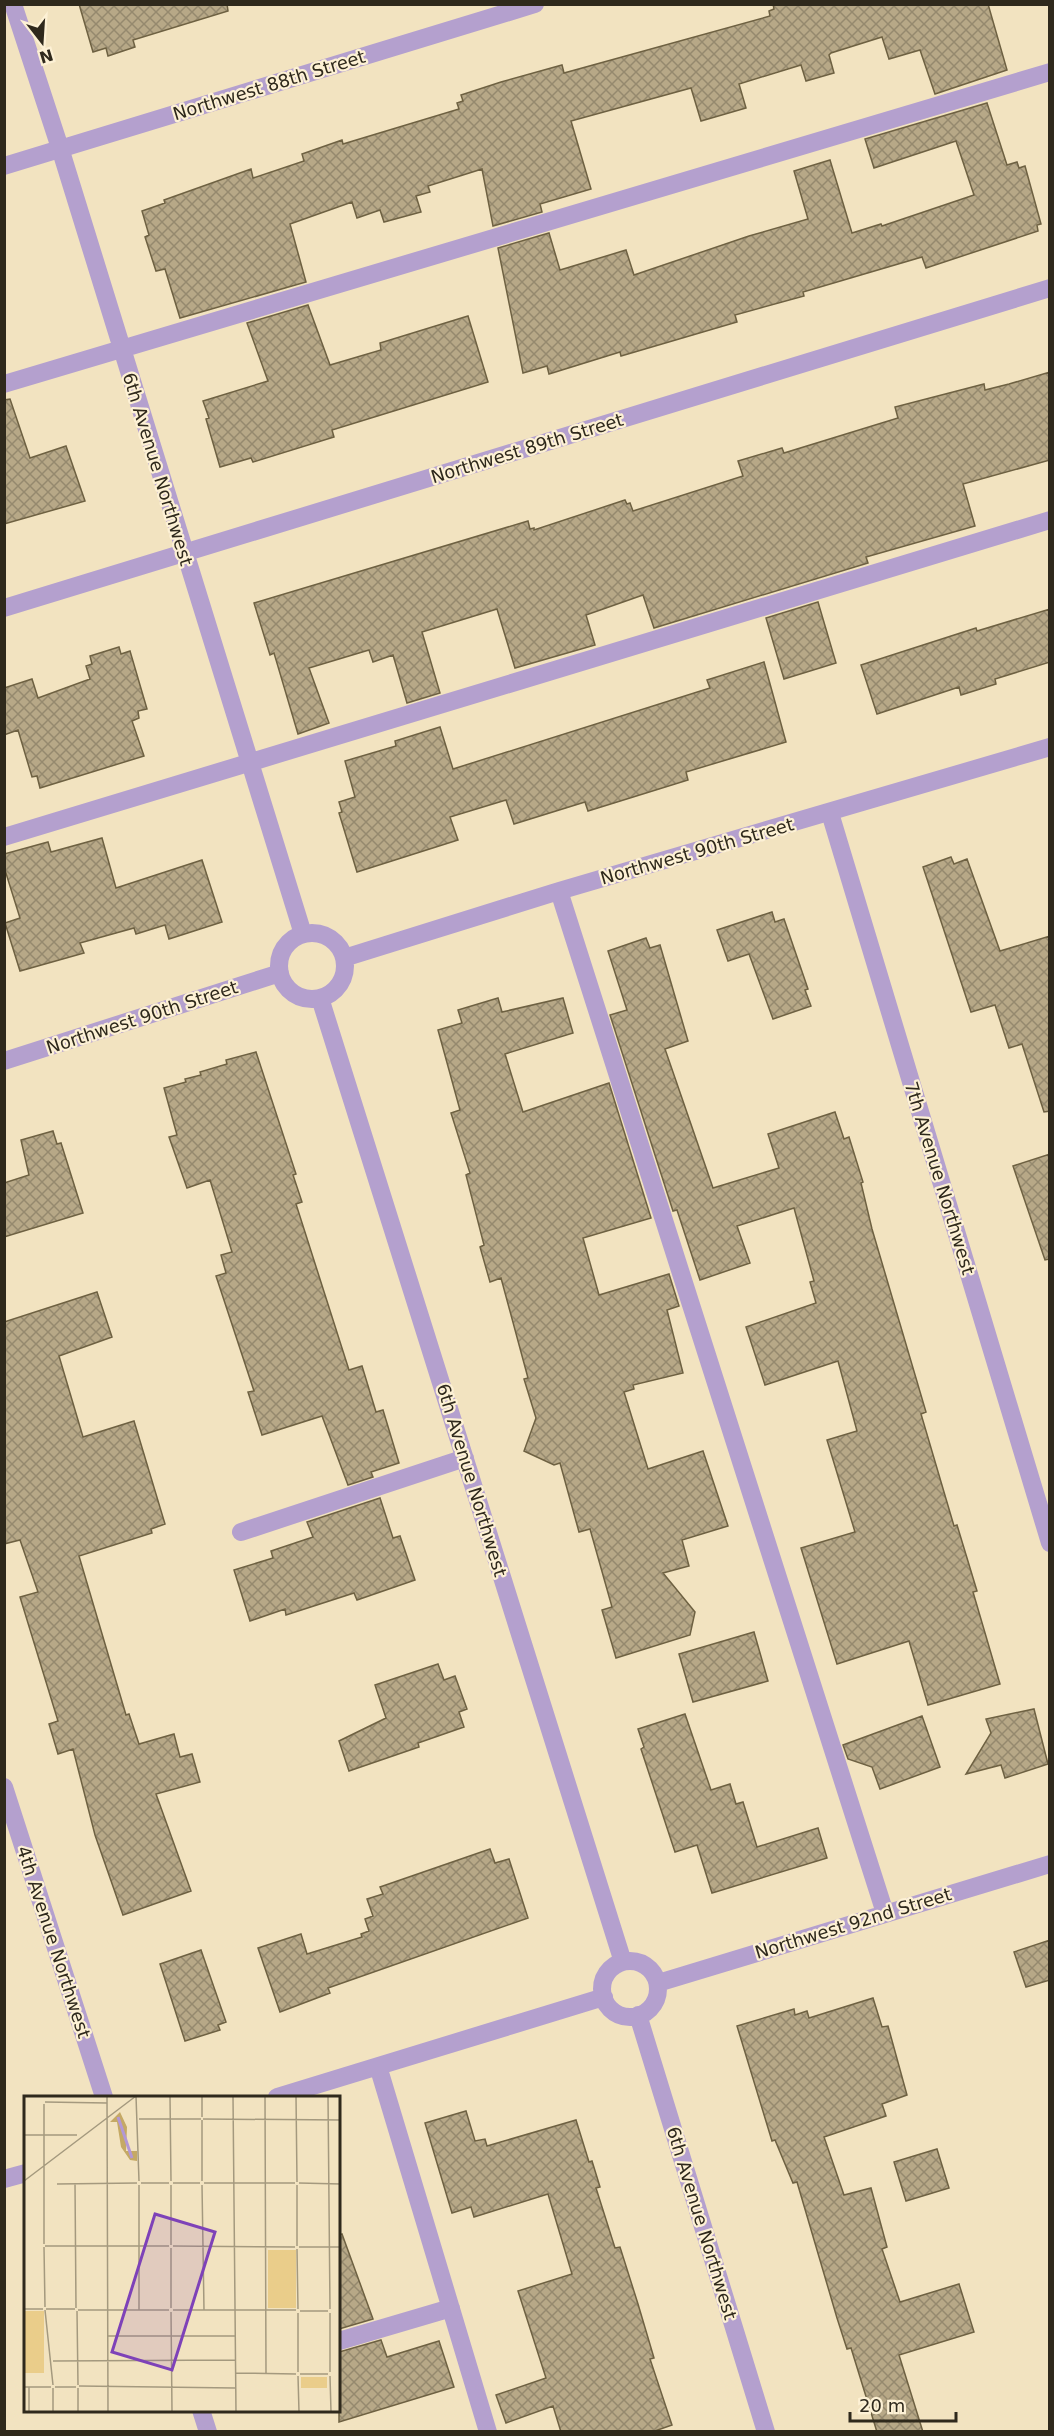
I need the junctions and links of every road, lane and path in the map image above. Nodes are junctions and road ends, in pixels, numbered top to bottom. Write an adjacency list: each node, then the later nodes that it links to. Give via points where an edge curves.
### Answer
1 (13, 4): 4 (street, 6th Avenue Northwest)
2 (535, 4): 4 (street, Northwest 88th Street)
3 (1050, 72): 7 (street)
4 (60, 148): 5 (street, Northwest 88th Street); 7 (street, 6th Avenue Northwest)
5 (4, 166)
6 (1050, 288): 10 (street, Northwest 89th Street)
7 (121, 347): 8 (street); 10 (street, 6th Avenue Northwest)
8 (4, 384)
9 (1050, 520): 13 (street)
10 (183, 553): 11 (street, Northwest 89th Street); 13 (street, 6th Avenue Northwest)
11 (4, 608)
12 (1050, 747): 14 (street, Northwest 90th Street)
13 (249, 761): 15 (street); 17 (street, 6th Avenue Northwest)
14 (830, 813): 16 (street, Northwest 90th Street); 24 (street, 7th Avenue Northwest)
15 (4, 837)
16 (559, 891): 18 (street, Northwest 90th Street); 27 (street)
17 (303, 934): 18 (street, via 328,936 337,943); 19 (street, via 288,942 282,951)
18 (344, 958): 20 (street, via 341,983)
19 (280, 974): 20 (street, via 292,992); 21 (street, Northwest 90th Street)
20 (320, 998): 22 (street, 6th Avenue Northwest)
21 (4, 1061)
22 (465, 1458): 23 (street); 28 (street, 6th Avenue Northwest)
23 (241, 1532)
24 (1050, 1543)
25 (4, 1787): 33 (street, 4th Avenue Northwest)
26 (1050, 1864): 27 (street, Northwest 92nd Street)
27 (885, 1913): 29 (street, Northwest 92nd Street)
28 (623, 1962): 29 (street, via 638,1961 647,1966); 30 (street, via 605,1975)
29 (658, 1983): 31 (street, via 651,2007)
30 (604, 1997): 31 (street, via 618,2014); 32 (street)
31 (638, 2015): 42 (street, 6th Avenue Northwest)
32 (378, 2066): 34 (street); 37 (street)
33 (104, 2096)
34 (280, 2096)
35 (24, 2174): 36 (street)
36 (4, 2179)
37 (451, 2308): 38 (street); 41 (street)
38 (340, 2341)
39 (202, 2412): 40 (street)
40 (208, 2432)
41 (488, 2432)
42 (766, 2432)

